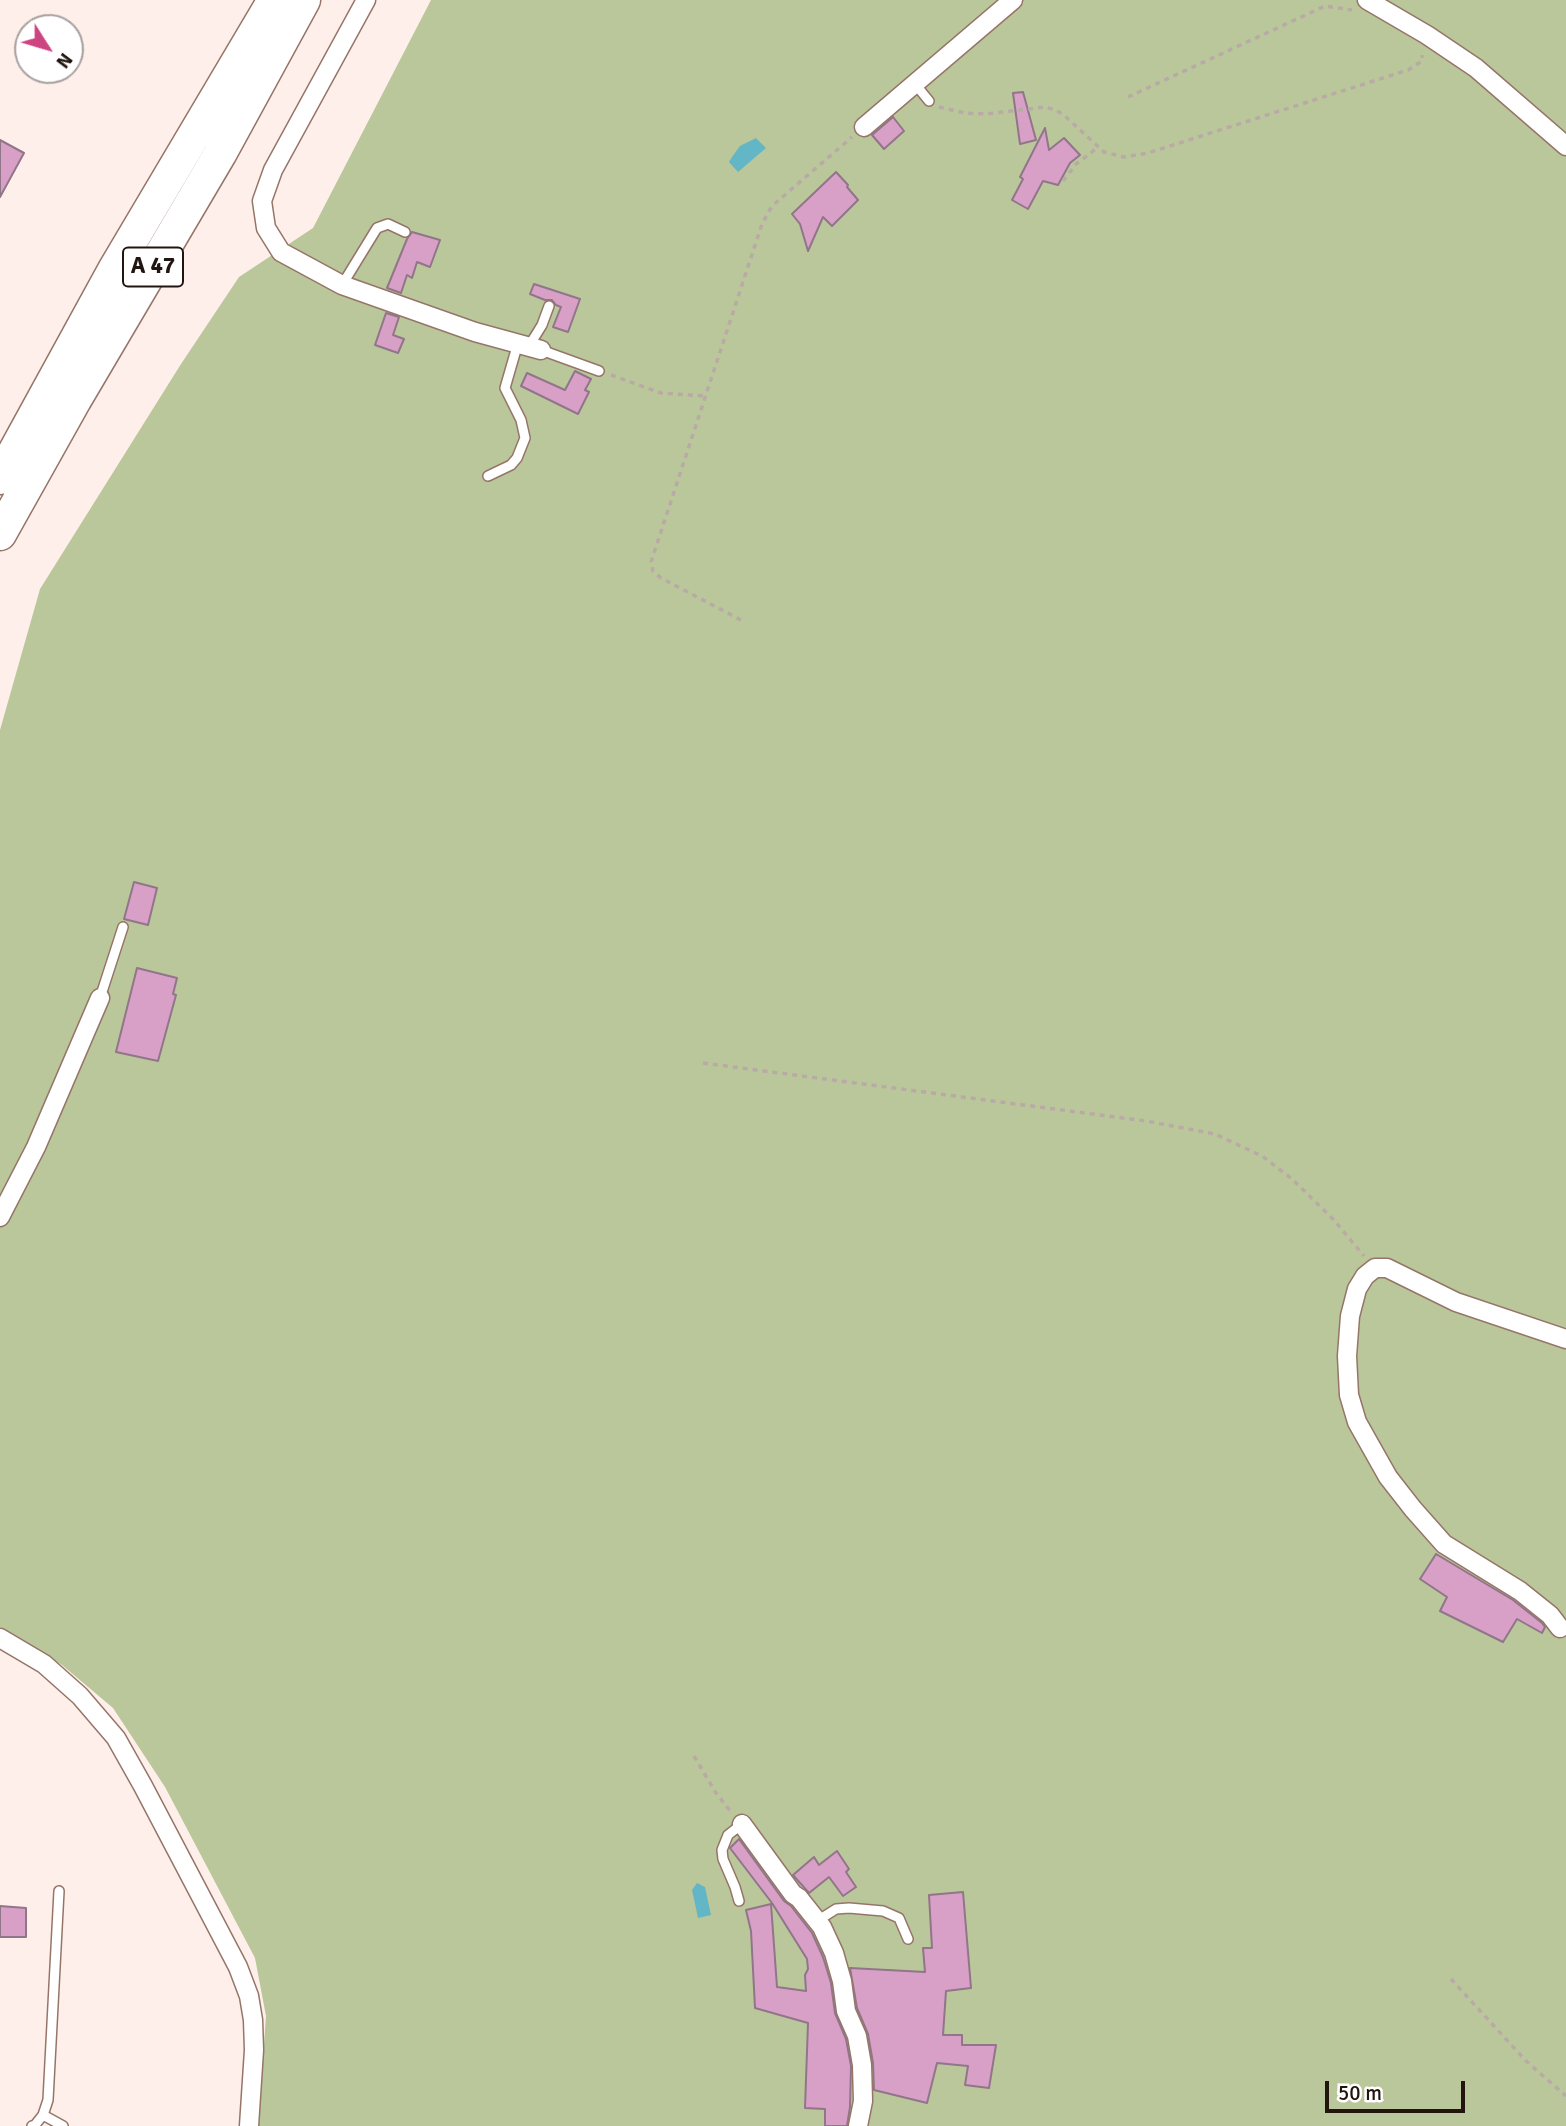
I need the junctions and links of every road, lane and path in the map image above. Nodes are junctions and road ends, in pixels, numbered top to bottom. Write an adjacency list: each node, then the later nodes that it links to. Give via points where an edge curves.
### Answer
1 (274, 0): 21 (highway, A 47, via 114,270)
2 (304, 0): 22 (highway, A 47)
3 (366, 0): 15 (street, via 273,170 262,201 266,228 281,252)
4 (1013, 0): 7 (street)
5 (1364, 7): 8 (path, via 1325,6); 11 (street, via 1427,35 1476,68)
6 (1421, 52): 12 (path, via 1422,61 1408,70 1148,153 1114,156)
7 (918, 82): 9 (lane); 10 (street)
8 (1128, 97)
9 (929, 101): 12 (path, via 965,113 1056,110)
10 (864, 127): 19 (path, via 772,206)
11 (1566, 146)
12 (1097, 147): 13 (path)
13 (1063, 181)
14 (405, 232): 15 (lane, via 388,224 377,228)
15 (342, 285): 17 (street)
16 (549, 306): 17 (lane)
17 (529, 346): 18 (lane); 20 (lane, via 505,388 525,438 511,466)
18 (599, 371): 19 (path, via 662,393)
19 (705, 396): 23 (path, via 651,562 661,579)
20 (488, 476)
21 (0, 478)
22 (0, 534)
23 (741, 621)
24 (123, 927): 25 (lane)
25 (100, 998): 27 (street, via 36,1147)
26 (703, 1063): 28 (path, via 1133,1119 1215,1134 1262,1156 1292,1178)
27 (0, 1217)
28 (1375, 1268): 29 (street, via 1387,1268 1455,1302); 30 (street, via 1357,1289 1347,1356 1349,1395 1367,1443 1436,1536 1520,1591)
29 (1566, 1339)
30 (1560, 1628)
31 (0, 1638): 43 (street, via 44,1664 116,1738 238,1967 253,2020)
32 (694, 1756): 33 (path, via 716,1794)
33 (742, 1824): 35 (lane, via 728,1835 722,1850); 36 (street)
34 (59, 1891): 40 (lane, via 48,2101)
35 (739, 1901)
36 (817, 1920): 37 (lane, via 836,1909 883,1911 899,1918); 44 (street, via 834,1953 846,2011 857,2036 863,2101)
37 (908, 1939)
38 (1451, 1979): 39 (path, via 1526,2061)
39 (1566, 2096)
40 (43, 2115): 41 (lane); 42 (lane)
41 (32, 2126)
42 (63, 2126)
43 (249, 2126)
44 (858, 2126)

